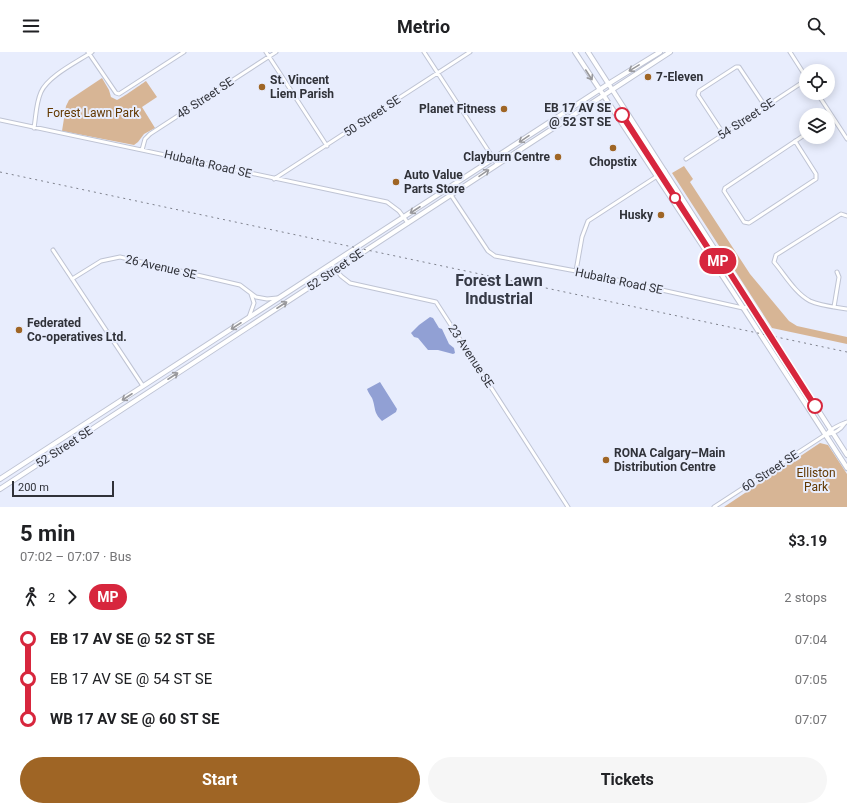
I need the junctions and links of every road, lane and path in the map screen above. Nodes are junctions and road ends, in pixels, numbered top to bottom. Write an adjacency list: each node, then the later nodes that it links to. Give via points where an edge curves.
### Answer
1 (90, 52): 2 (street, via 116,94 119,94); 23 (street, via 46,84 37,105)
2 (184, 52)
3 (266, 52): 12 (street)
4 (276, 52): 12 (street, 48 Street SE)
5 (424, 52): 14 (street)
6 (470, 52): 14 (street, 50 Street SE)
7 (575, 52): 17 (main road, one-way to 17)
8 (588, 52): 15 (main road)
9 (660, 52): 15 (main road, 52 Street SE, one-way to 15)
10 (670, 52): 18 (main road, 52 Street SE)
11 (790, 52): 13 (street)
12 (269, 57): 28 (street); 29 (street, 48 Street SE, via 150,134 145,139)
13 (799, 66)
14 (437, 73): 28 (street, 50 Street SE); 30 (street)
15 (608, 84): 17 (main road, 52 Street SE); 18 (main road)
16 (799, 84): 20 (street, 54 Street SE)
17 (599, 90): 19 (main road); 30 (main road, 52 Street SE, one-way to 30)
18 (612, 90): 19 (main road, 52 Street SE); 33 (main road)
19 (603, 96): 32 (main road, 52 Street SE); 34 (main road)
20 (765, 106): 24 (street, 54 Street SE); 24 (street, via 739,67 736,67 699,91 698,95)
21 (0, 120): 23 (street, Hubalta Road SE)
22 (835, 122): 26 (street)
23 (34, 128): 29 (street, Hubalta Road SE)
24 (723, 133): 31 (street, 54 Street SE)
25 (799, 138): 27 (street)
26 (847, 140)
27 (795, 141): 27 (street, via 725,188 724,191 744,222 749,223 816,179 816,174)
28 (327, 146): 35 (street, 50 Street SE)
29 (142, 150): 35 (street, Hubalta Road SE)
30 (493, 159): 32 (street); 36 (main road, 52 Street SE)
31 (686, 159)
32 (497, 164): 37 (main road, 52 Street SE, one-way to 32)
33 (665, 171): 34 (street); 49 (main road)
34 (657, 177): 44 (street, via 588,221 582,237); 51 (main road)
35 (274, 179): 39 (street, Hubalta Road SE, via 387,202)
36 (447, 189): 37 (street); 39 (main road, 52 Street SE, one-way to 39)
37 (452, 195): 40 (main road, 52 Street SE); 44 (street, Hubalta Road SE, via 488,251 495,256)
38 (847, 216): 50 (street, via 841,214 776,255 774,262 803,296 812,302)
39 (404, 217): 40 (street, Hubalta Road SE); 42 (main road, 52 Street SE)
40 (408, 224): 43 (main road, 52 Street SE)
41 (53, 250): 46 (street)
42 (332, 264): 43 (street, 23 Avenue SE); 48 (main road, 52 Street SE)
43 (336, 270): 61 (main road, 52 Street SE, one-way to 43); 62 (street, 23 Avenue SE, via 350,283 436,302)
44 (576, 271): 51 (street, Hubalta Road SE)
45 (837, 272): 50 (street, via 839,277)
46 (72, 279): 47 (street, 26 Avenue SE, via 101,260 120,257 240,285); 54 (street)
47 (251, 294): 48 (street, 26 Avenue SE, via 267,299); 53 (street, via 254,303)
48 (279, 298): 53 (main road, 52 Street SE)
49 (751, 306): 51 (street, Hubalta Road SE); 56 (main road)
50 (834, 307): 52 (street)
51 (743, 308): 57 (main road)
52 (847, 309)
53 (249, 318): 54 (main road, 52 Street SE, one-way to 54)
54 (143, 386): 60 (main road, 52 Street SE, one-way to 60)
55 (846, 422): 56 (street, via 842,428)
56 (832, 432): 57 (street, 60 Street SE); 58 (main road)
57 (825, 435): 59 (main road); 63 (street, 60 Street SE)
58 (847, 455)
59 (847, 468)
60 (0, 479)
61 (0, 489)
62 (568, 507)
63 (714, 507)

